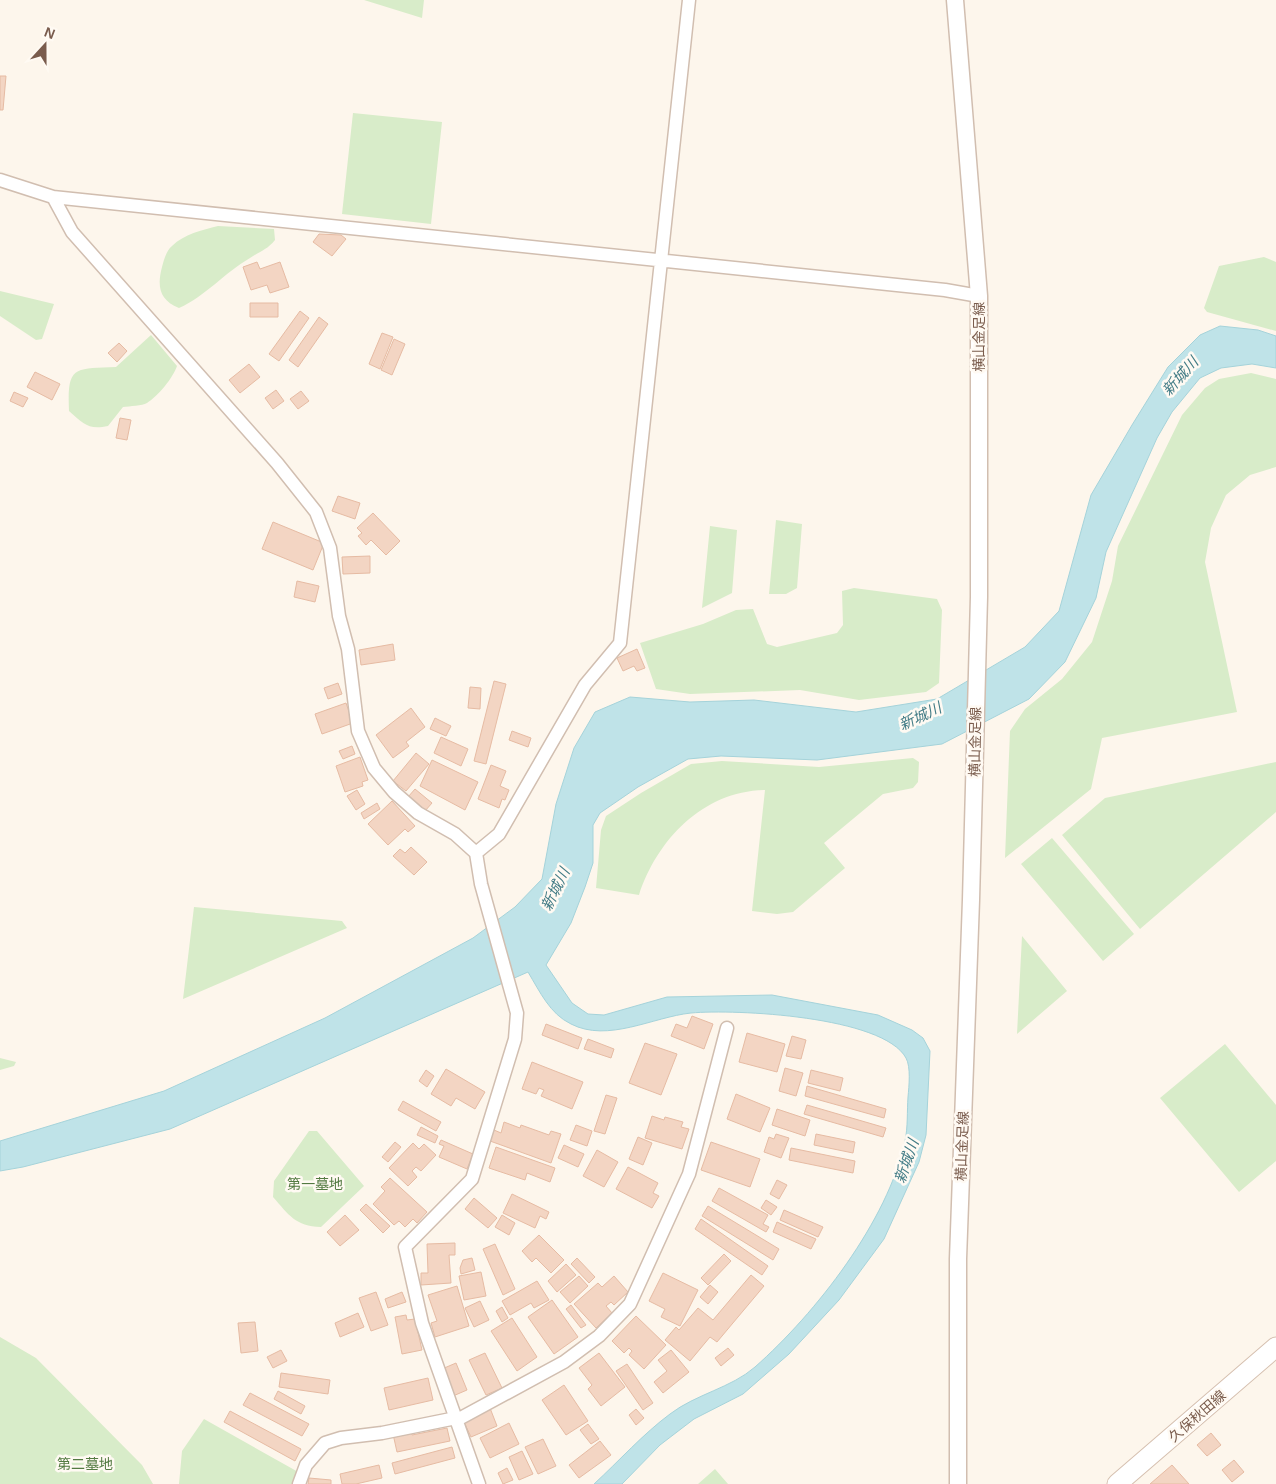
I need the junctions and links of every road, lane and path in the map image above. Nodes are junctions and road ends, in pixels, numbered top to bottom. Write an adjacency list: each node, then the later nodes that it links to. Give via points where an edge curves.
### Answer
1 (689, 0): 5 (street)
2 (955, 0): 6 (street, 横山金足線)
3 (0, 180): 4 (street)
4 (53, 197): 5 (street); 7 (street, via 72,232 316,512 330,548 348,649 358,731 374,768 418,813 455,834)
5 (661, 262): 6 (street); 7 (street, via 620,643 585,685 499,834)
6 (978, 296): 13 (street, 横山金足線, via 979,597 958,1259)
7 (476, 853): 10 (street, via 481,884 517,1013 515,1039 472,1179 405,1247 422,1323)
8 (727, 1028): 10 (street, via 690,1174 630,1304 599,1336 564,1362)
9 (1276, 1347): 14 (main road, 久保秋田線)
10 (456, 1419): 11 (street, via 325,1443 306,1464); 12 (street)
11 (299, 1484)
12 (479, 1484)
13 (958, 1484)
14 (1117, 1484)

